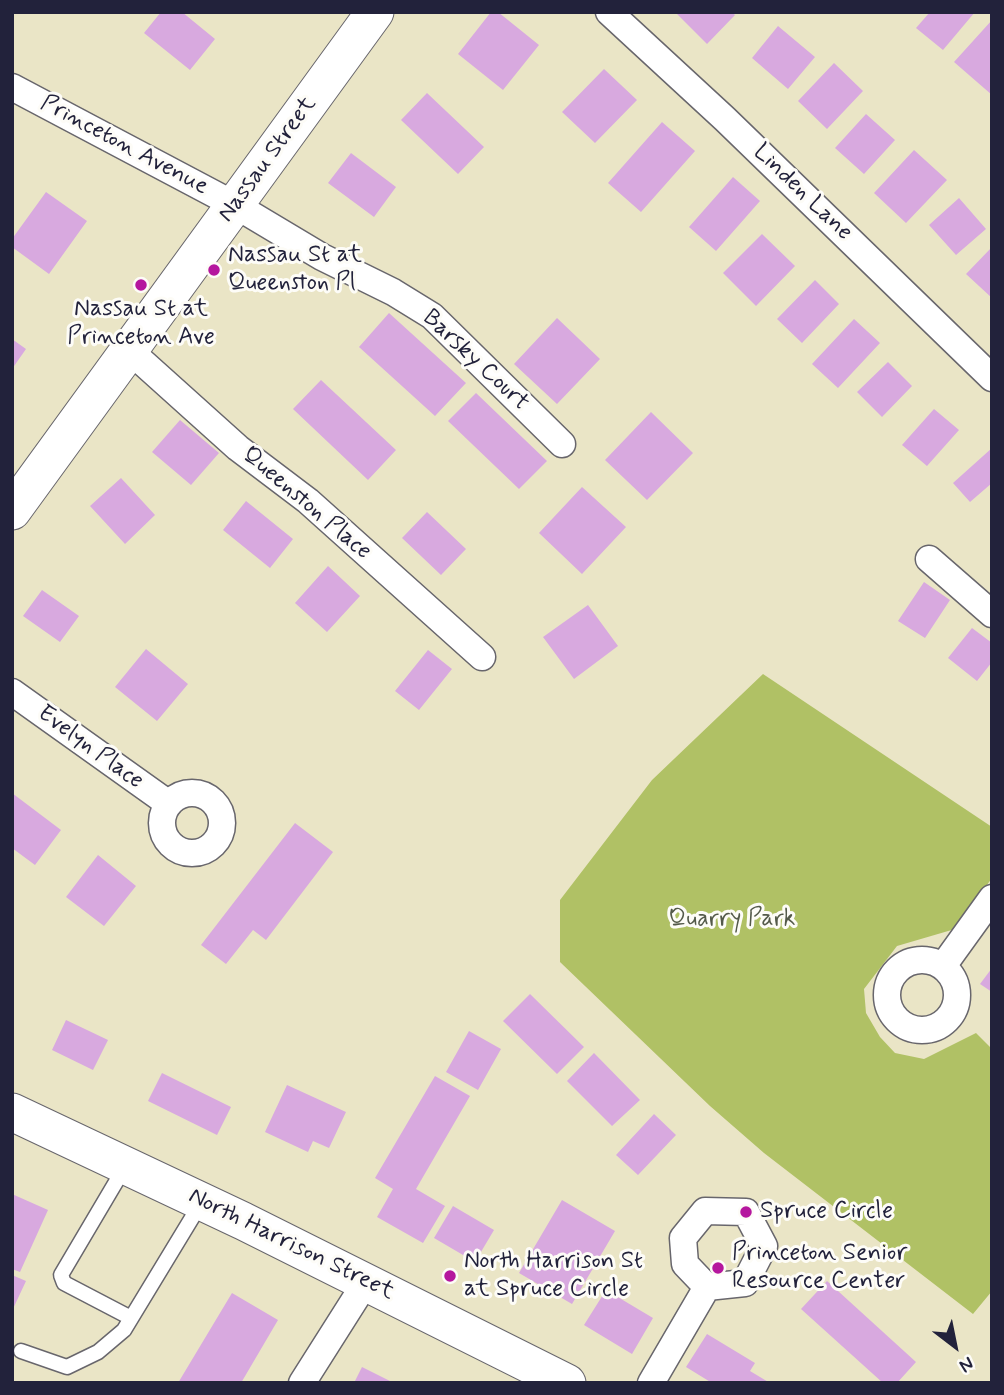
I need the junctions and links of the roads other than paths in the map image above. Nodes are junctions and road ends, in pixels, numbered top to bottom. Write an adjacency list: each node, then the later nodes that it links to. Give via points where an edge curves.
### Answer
1 (375, 12): 4 (main road, Nassau Street)
2 (609, 12): 6 (street, Linden Lane)
3 (12, 87): 4 (street, Princeton Avenue)
4 (235, 205): 5 (main road, Nassau Street); 7 (street, Barsky Court, via 432,316)
5 (130, 350): 8 (main road, Nassau Street); 11 (street, Queenston Place, via 238,448 308,500)
6 (992, 378)
7 (562, 444)
8 (12, 511)
9 (929, 559): 10 (street)
10 (992, 614)
11 (482, 657)
12 (12, 692): 13 (street, Evelyn Place)
13 (169, 804)
14 (992, 898): 15 (street)
15 (943, 966)
16 (17, 1119): 17 (main road, North Harrison Street)
17 (126, 1165): 18 (main road, North Harrison Street); 21 (lane, via 61,1275 64,1283)
18 (201, 1202): 19 (main road, North Harrison Street); 21 (lane)
19 (366, 1282): 23 (street); 24 (main road, North Harrison Street)
20 (707, 1287): 25 (street)
21 (131, 1318): 22 (lane, via 98,1352 67,1367)
22 (21, 1351)
23 (302, 1383)
24 (567, 1383)
25 (651, 1383)

